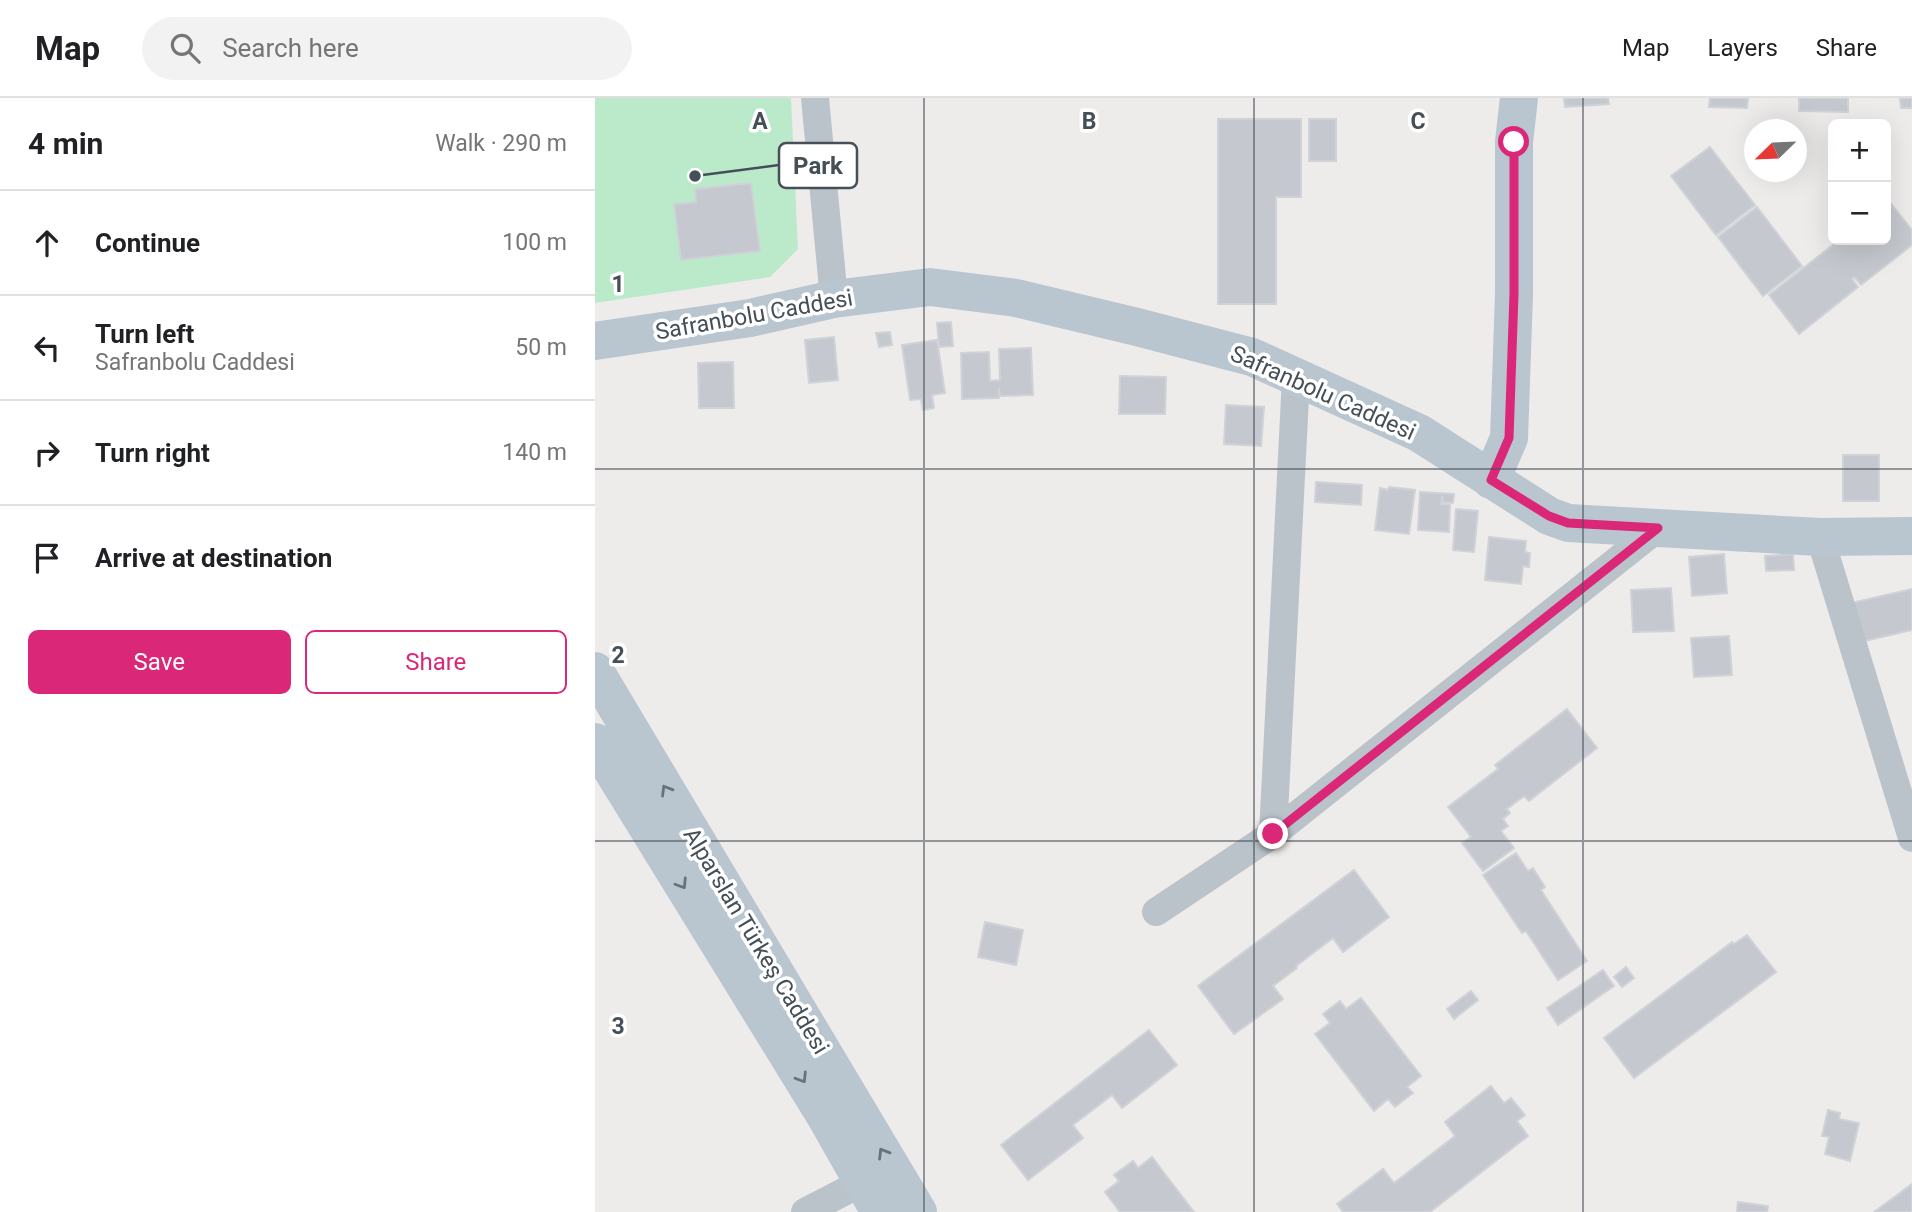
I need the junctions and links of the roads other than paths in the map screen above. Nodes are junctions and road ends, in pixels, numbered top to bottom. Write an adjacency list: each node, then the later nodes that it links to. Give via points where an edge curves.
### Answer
1 (815, 98): 3 (street)
2 (1518, 98): 6 (street, via 1509,438)
3 (834, 299): 4 (street, Safranbolu Caddesi, via 750,318); 5 (street, Safranbolu Caddesi, via 930,287 1016,298 1252,356)
4 (595, 341)
5 (1296, 377): 6 (street, Safranbolu Caddesi, via 1419,433); 12 (street)
6 (1491, 480): 7 (street, Safranbolu Caddesi, via 1568,523)
7 (1658, 528): 9 (street, Safranbolu Caddesi); 12 (street)
8 (1912, 536): 9 (street, Safranbolu Caddesi)
9 (1820, 537): 13 (street)
10 (595, 671): 17 (street, Alparslan Türkeş Caddesi, one-way to 10)
11 (595, 742): 15 (street, Alparslan Türkeş Caddesi, one-way to 15)
12 (1273, 834): 14 (street)
13 (1912, 838)
14 (1156, 912)
15 (872, 1197): 16 (street)
16 (805, 1212)
17 (918, 1212)

